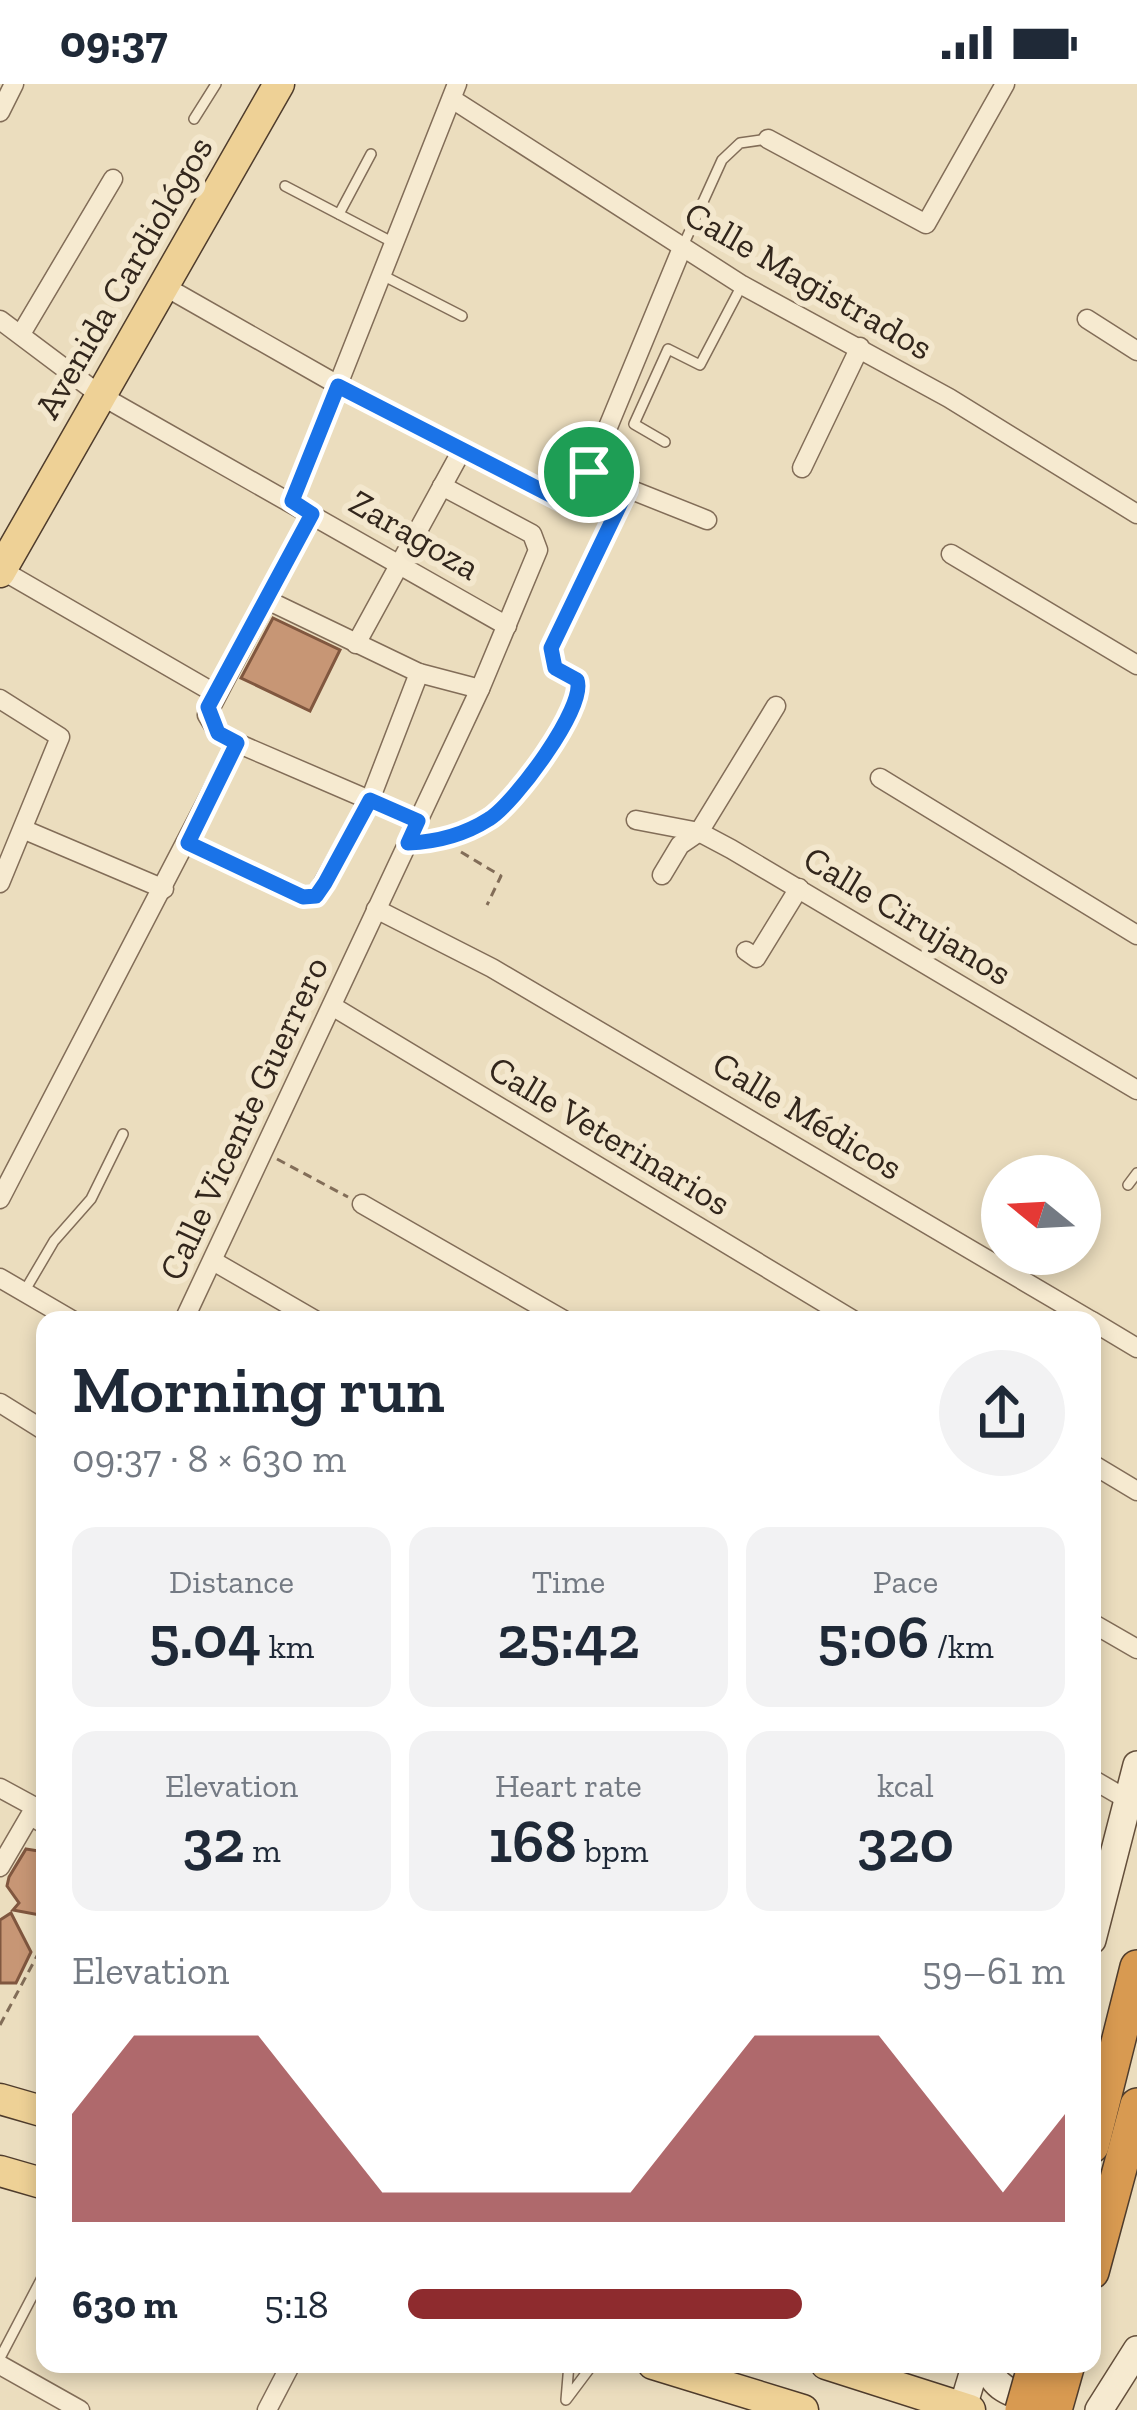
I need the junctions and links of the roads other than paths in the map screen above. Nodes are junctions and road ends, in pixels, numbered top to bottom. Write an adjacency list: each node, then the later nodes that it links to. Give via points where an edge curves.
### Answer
1 (14, 84): 6 (street)
2 (216, 84): 7 (lane)
3 (279, 84): 17 (main road, Avenida Cardiológos)
4 (1005, 84): 8 (street, via 926,224)
5 (454, 91): 13 (street); 14 (street, Calle Magistrados)
6 (0, 112)
7 (194, 119)
8 (768, 139): 14 (lane, via 740,143 722,160)
9 (371, 154): 12 (lane)
10 (112, 179): 21 (street)
11 (285, 186): 12 (lane)
12 (339, 214): 13 (lane)
13 (394, 243): 15 (street)
14 (682, 248): 16 (street, Calle Magistrados); 29 (street)
15 (381, 274): 18 (lane); 24 (street)
16 (742, 285): 22 (street, Calle Magistrados); 26 (lane, via 700,365 668,349 634,424)
17 (164, 286): 24 (street); 25 (main road, Avenida Cardiológos)
18 (462, 316)
19 (1087, 319): 23 (street)
20 (0, 320): 21 (street, Zaragoza)
21 (21, 334): 25 (street, Zaragoza)
22 (860, 347): 28 (street); 34 (street, Calle Magistrados)
23 (1137, 351)
24 (338, 386): 27 (street); 32 (street)
25 (100, 395): 32 (street, Zaragoza); 38 (main road, Avenida Cardiológos)
26 (665, 442)
27 (462, 450): 29 (street, via 562,501 573,501); 30 (street)
28 (802, 468)
29 (589, 472): 31 (street)
30 (442, 486): 37 (street); 40 (street, Calle Vicente Guerrero, via 532,534 538,550)
31 (627, 490): 35 (street); 56 (street, via 551,648 555,668 577,680 578,703 508,805 470,830)
32 (292, 501): 33 (street, Zaragoza)
33 (312, 514): 37 (street, Zaragoza); 39 (street)
34 (1137, 514)
35 (706, 520)
36 (952, 554): 42 (street)
37 (400, 561): 40 (street, Zaragoza); 41 (street)
38 (0, 570): 45 (street)
39 (265, 599): 41 (street); 45 (street)
40 (507, 626): 44 (street, Calle Vicente Guerrero)
41 (356, 644): 43 (street)
42 (1137, 665)
43 (419, 673): 44 (street); 50 (street)
44 (480, 689): 52 (street, Calle Vicente Guerrero)
45 (216, 694): 48 (street, via 207,715)
46 (0, 699): 53 (street, via 55,730 60,746)
47 (776, 706): 54 (street)
48 (237, 743): 50 (street); 55 (street)
49 (880, 778): 62 (street)
50 (370, 800): 52 (street); 55 (street, via 316,896)
51 (636, 820): 54 (street, Calle Cirujanos)
52 (418, 821): 56 (street, Calle Vicente Guerrero)
53 (25, 830): 58 (street); 60 (street)
54 (699, 832): 57 (street); 59 (street, Calle Cirujanos)
55 (188, 843): 60 (street)
56 (408, 843): 61 (street, Calle Vicente Guerrero)
57 (662, 875)
58 (0, 883)
59 (799, 888): 63 (street, via 756,958); 65 (street, Calle Cirujanos)
60 (164, 889): 68 (street)
61 (376, 909): 64 (street, Calle Vicente Guerrero); 81 (street, Calle Médicos, via 492,968)
62 (1137, 935)
63 (746, 951)
64 (332, 1006): 73 (street, Calle Vicente Guerrero); 80 (street, Calle Veterinarios)
65 (1137, 1090)
66 (123, 1134): 75 (lane, via 91,1199)
67 (0, 1141): 68 (street)
68 (22, 1150): 71 (street)
69 (1137, 1172): 70 (lane)
70 (1128, 1185)
71 (0, 1199)
72 (362, 1204): 79 (street)
73 (213, 1261): 77 (street, Calle Vicente Guerrero); 78 (street)
74 (0, 1278): 75 (street)
75 (25, 1292): 76 (street)
76 (57, 1311)
77 (188, 1311)
78 (299, 1311)
79 (548, 1311)
80 (838, 1311)
81 (1074, 1311)
82 (1101, 1327): 83 (street, Calle Médicos)
83 (1137, 1348)
84 (0, 1403): 85 (street)
85 (36, 1425)
86 (1101, 1469): 87 (street)
87 (1137, 1491)
88 (1101, 1628): 89 (street)
89 (1137, 1649)
90 (1137, 1765): 93 (main road)
91 (1101, 1784): 93 (street)
92 (0, 1788): 94 (street)
93 (1128, 1800): 97 (main road)
94 (36, 1815)
95 (36, 1821): 96 (street)
96 (0, 1867)
97 (1101, 1889)
98 (1137, 1967): 102 (highway)
99 (0, 2099): 101 (main road)
100 (1137, 2104): 105 (highway)
101 (36, 2109)
102 (1101, 2110)
103 (0, 2171): 104 (main road)
104 (36, 2182)
105 (1101, 2238)
106 (36, 2290): 108 (lane)
107 (1137, 2349): 125 (main road); 126 (main road)
108 (0, 2361): 120 (street)
109 (286, 2373): 121 (street)
110 (567, 2373): 118 (lane)
111 (586, 2373): 118 (lane)
112 (682, 2373): 122 (main road)
113 (854, 2373): 119 (main road)
114 (974, 2373): 119 (main road)
115 (993, 2373): 124 (main road, via 1003,2389)
116 (1032, 2373): 123 (highway, bridge)
117 (1066, 2373): 124 (highway, bridge)
118 (564, 2405)
119 (965, 2409)
120 (80, 2410)
121 (267, 2410)
122 (803, 2410)
123 (1022, 2410)
124 (1060, 2410)
125 (1099, 2410)
126 (1121, 2410)

